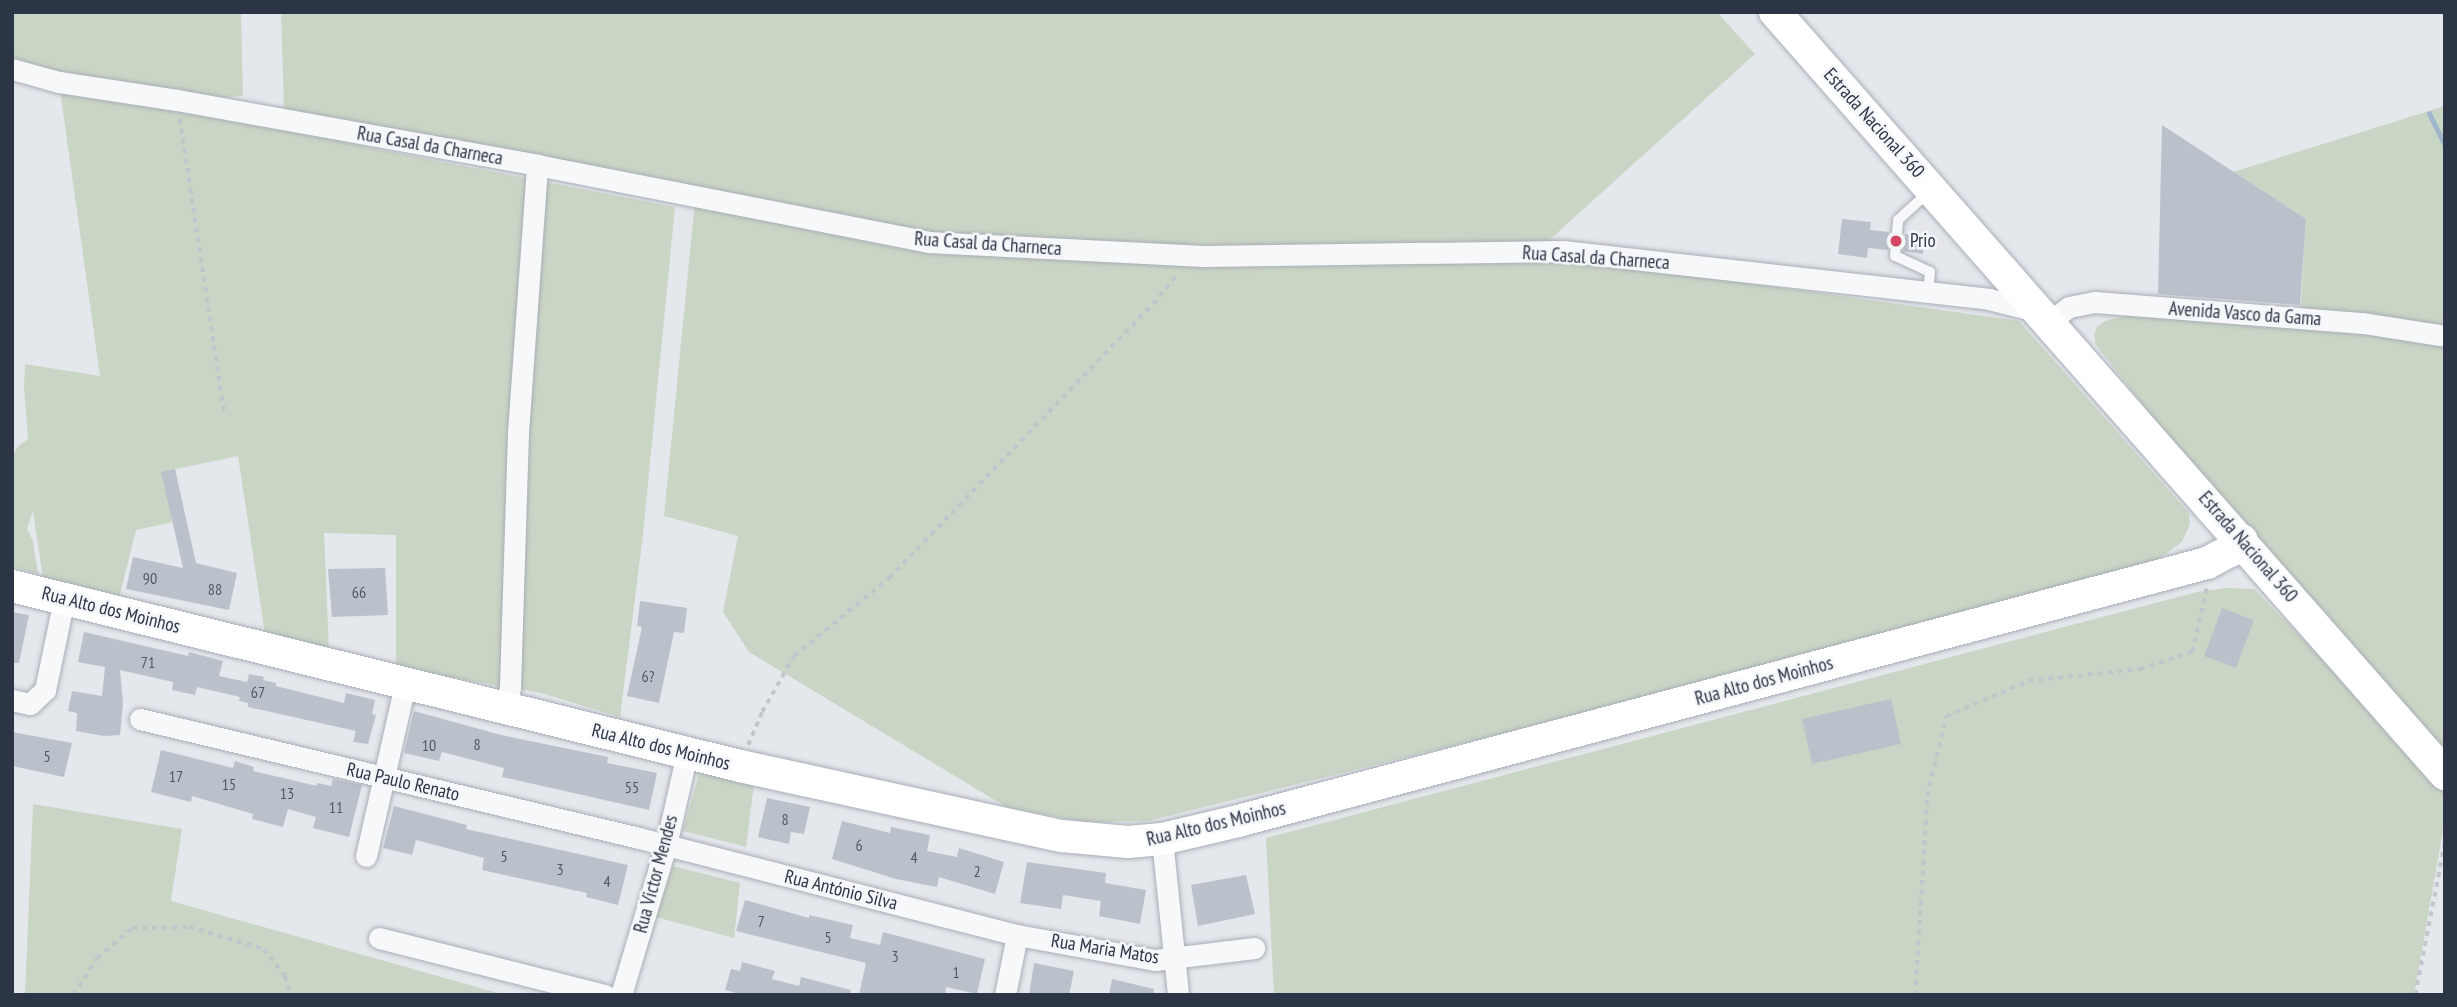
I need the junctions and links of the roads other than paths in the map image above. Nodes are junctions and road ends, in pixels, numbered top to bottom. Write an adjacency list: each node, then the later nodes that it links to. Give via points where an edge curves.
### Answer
1 (1775, 12): 4 (street, Estrada Nacional 360)
2 (12, 69): 3 (street, Rua Casal da Charneca, via 59,82)
3 (537, 165): 6 (street, Rua Casal da Charneca, via 928,242 1192,256 1563,251); 15 (street, via 518,432)
4 (1932, 189): 5 (street, Estrada Nacional 360); 6 (lane, via 1898,220 1895,256 1930,272)
5 (2008, 275): 7 (street); 8 (street, Estrada Nacional 360)
6 (1928, 294): 7 (street, Rua Casal da Charneca)
7 (1983, 300): 8 (street, Rua Casal da Charneca)
8 (2044, 317): 9 (street, Avenida Vasco da Gama, via 2095,302 2363,323); 10 (street, Estrada Nacional 360)
9 (2445, 336)
10 (2242, 540): 18 (street, Estrada Nacional 360); 20 (street, Rua Alto dos Moinhos, via 2207,563)
11 (12, 586): 12 (street, Rua Alto dos Moinhos)
12 (64, 599): 13 (street, Rua Alto dos Moinhos); 14 (street, via 45,690 30,704)
13 (405, 684): 15 (street, Rua Alto dos Moinhos); 19 (street)
14 (12, 700)
15 (506, 708): 17 (street, Rua Alto dos Moinhos)
16 (140, 719): 19 (street, Rua Paulo Renato)
17 (687, 752): 20 (street, Rua Alto dos Moinhos, via 1062,836 1128,842); 21 (street, Rua Victor Mendes)
18 (2445, 774)
19 (383, 777): 21 (street, Rua Paulo Renato); 22 (street)
20 (1162, 839): 26 (street)
21 (666, 845): 23 (street, Rua António Silva); 28 (street, Rua Victor Mendes)
22 (366, 856)
23 (1017, 934): 26 (street, Rua Maria Matos, via 1155,960); 29 (street)
24 (379, 938): 27 (street)
25 (1254, 948): 26 (street, Rua Maria Matos)
26 (1175, 958): 30 (street)
27 (605, 995)
28 (621, 995)
29 (1005, 995)
30 (1178, 995)

